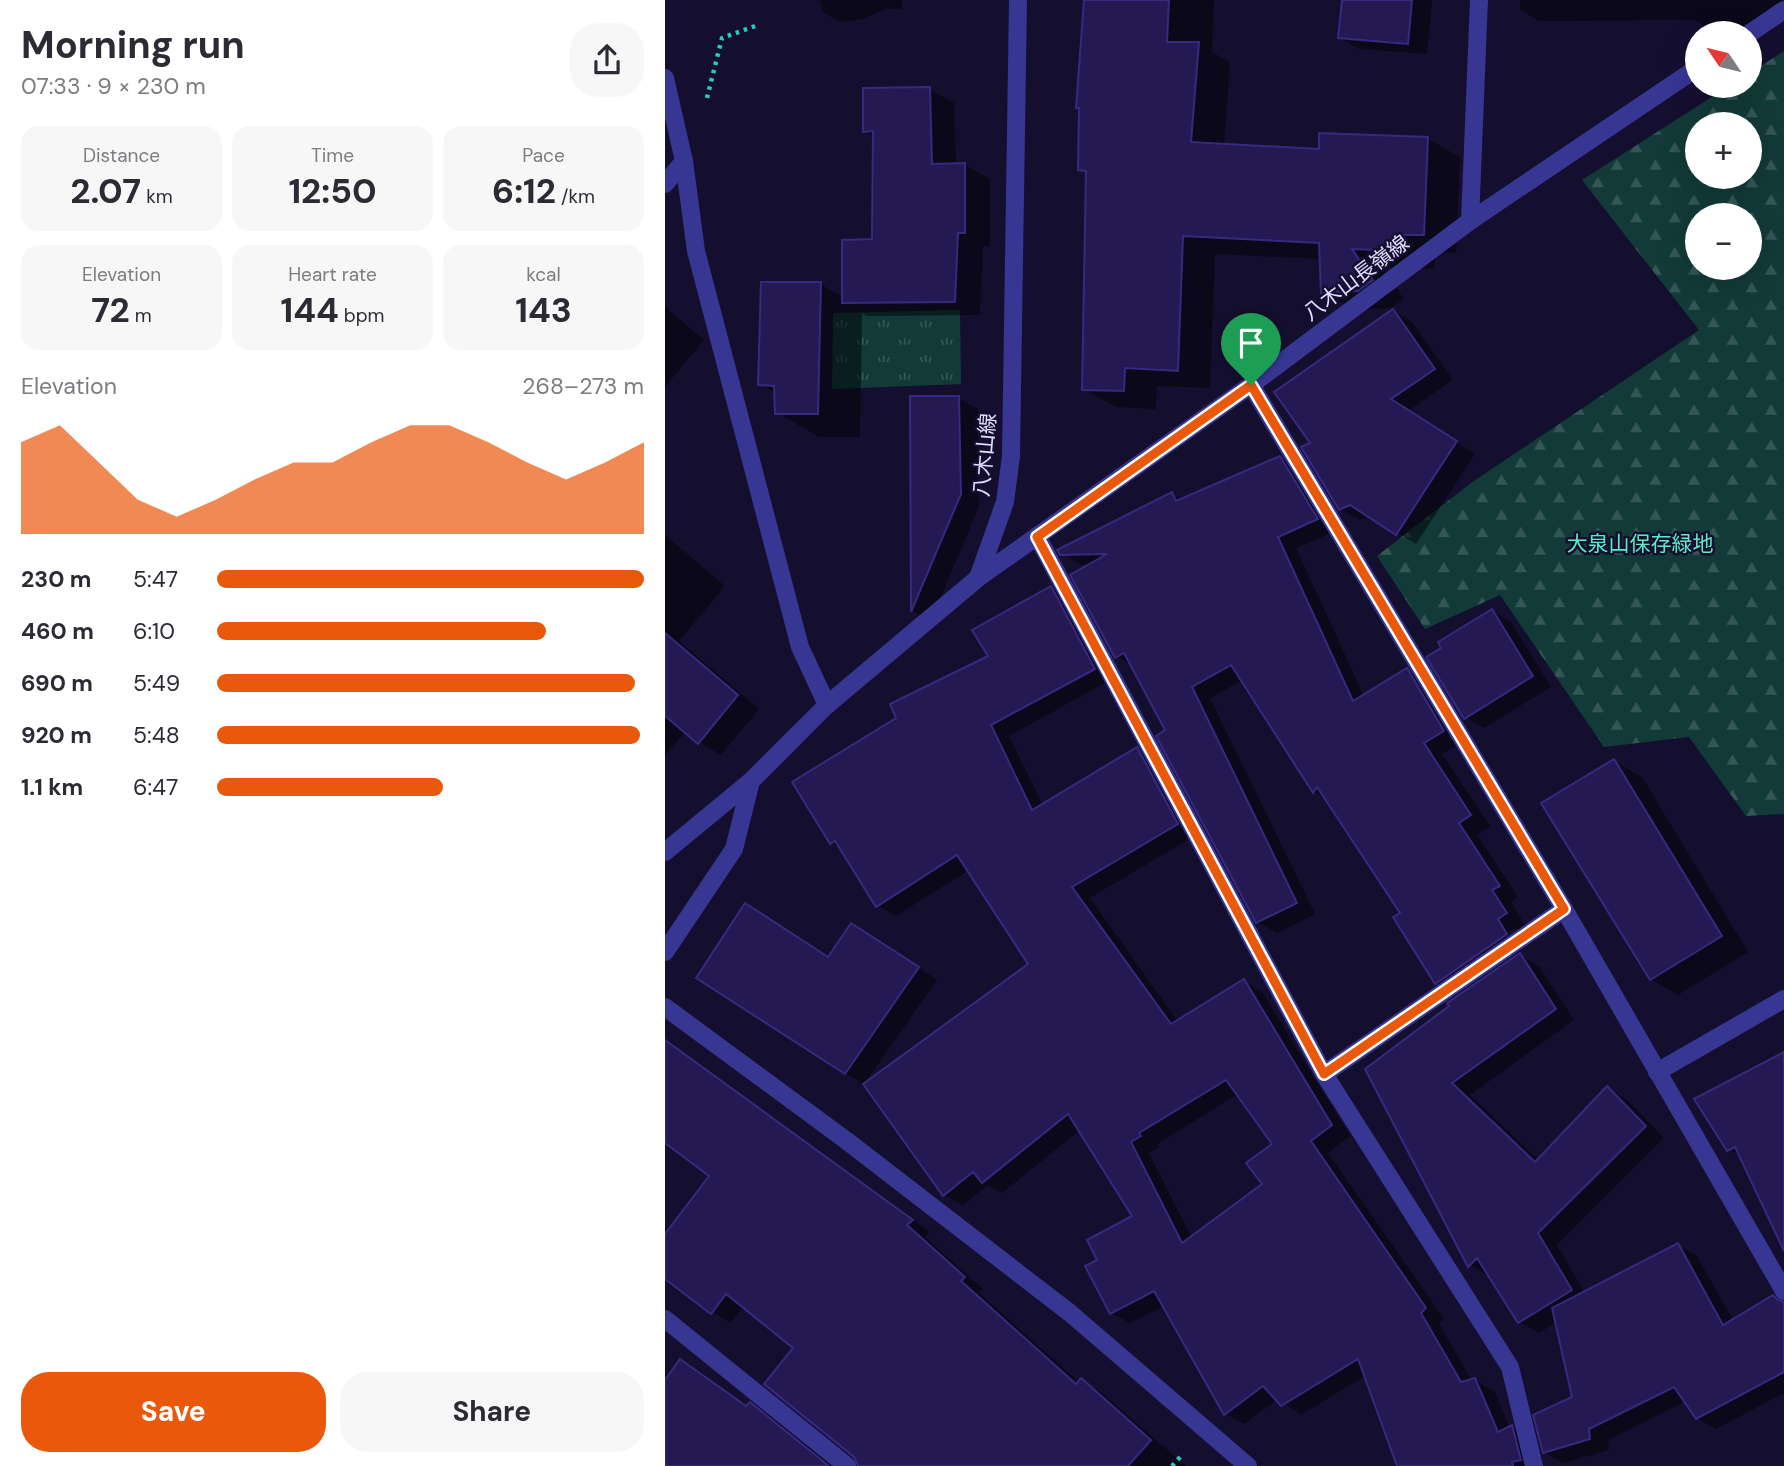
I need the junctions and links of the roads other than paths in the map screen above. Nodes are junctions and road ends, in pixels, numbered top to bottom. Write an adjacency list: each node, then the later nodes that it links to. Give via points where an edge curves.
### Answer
1 (1017, 0): 12 (street, 八木山線, via 1011,456 1005,502)
2 (1479, 0): 9 (street)
3 (1784, 10): 4 (street)
4 (1762, 25)
5 (1685, 76): 9 (street, 八木山長嶺線)
6 (665, 78): 7 (street)
7 (684, 160): 8 (street); 13 (street, via 697,251 800,647)
8 (665, 184)
9 (1470, 221): 10 (street, 八木山長嶺線)
10 (1251, 385): 11 (street, 八木山長嶺線); 16 (street)
11 (1037, 537): 12 (street, 八木山長嶺線); 21 (street)
12 (978, 578): 13 (street)
13 (827, 705): 14 (street)
14 (751, 781): 15 (street); 17 (street, via 734,849)
15 (665, 852)
16 (1564, 909): 20 (street); 21 (street)
17 (665, 952)
18 (1784, 999): 20 (street)
19 (665, 1007): 25 (street, via 1070,1312)
20 (1657, 1072): 22 (street)
21 (1324, 1074): 26 (street, via 1510,1367)
22 (1784, 1291)
23 (665, 1319): 24 (street)
24 (847, 1466)
25 (1248, 1466)
26 (1534, 1466)

